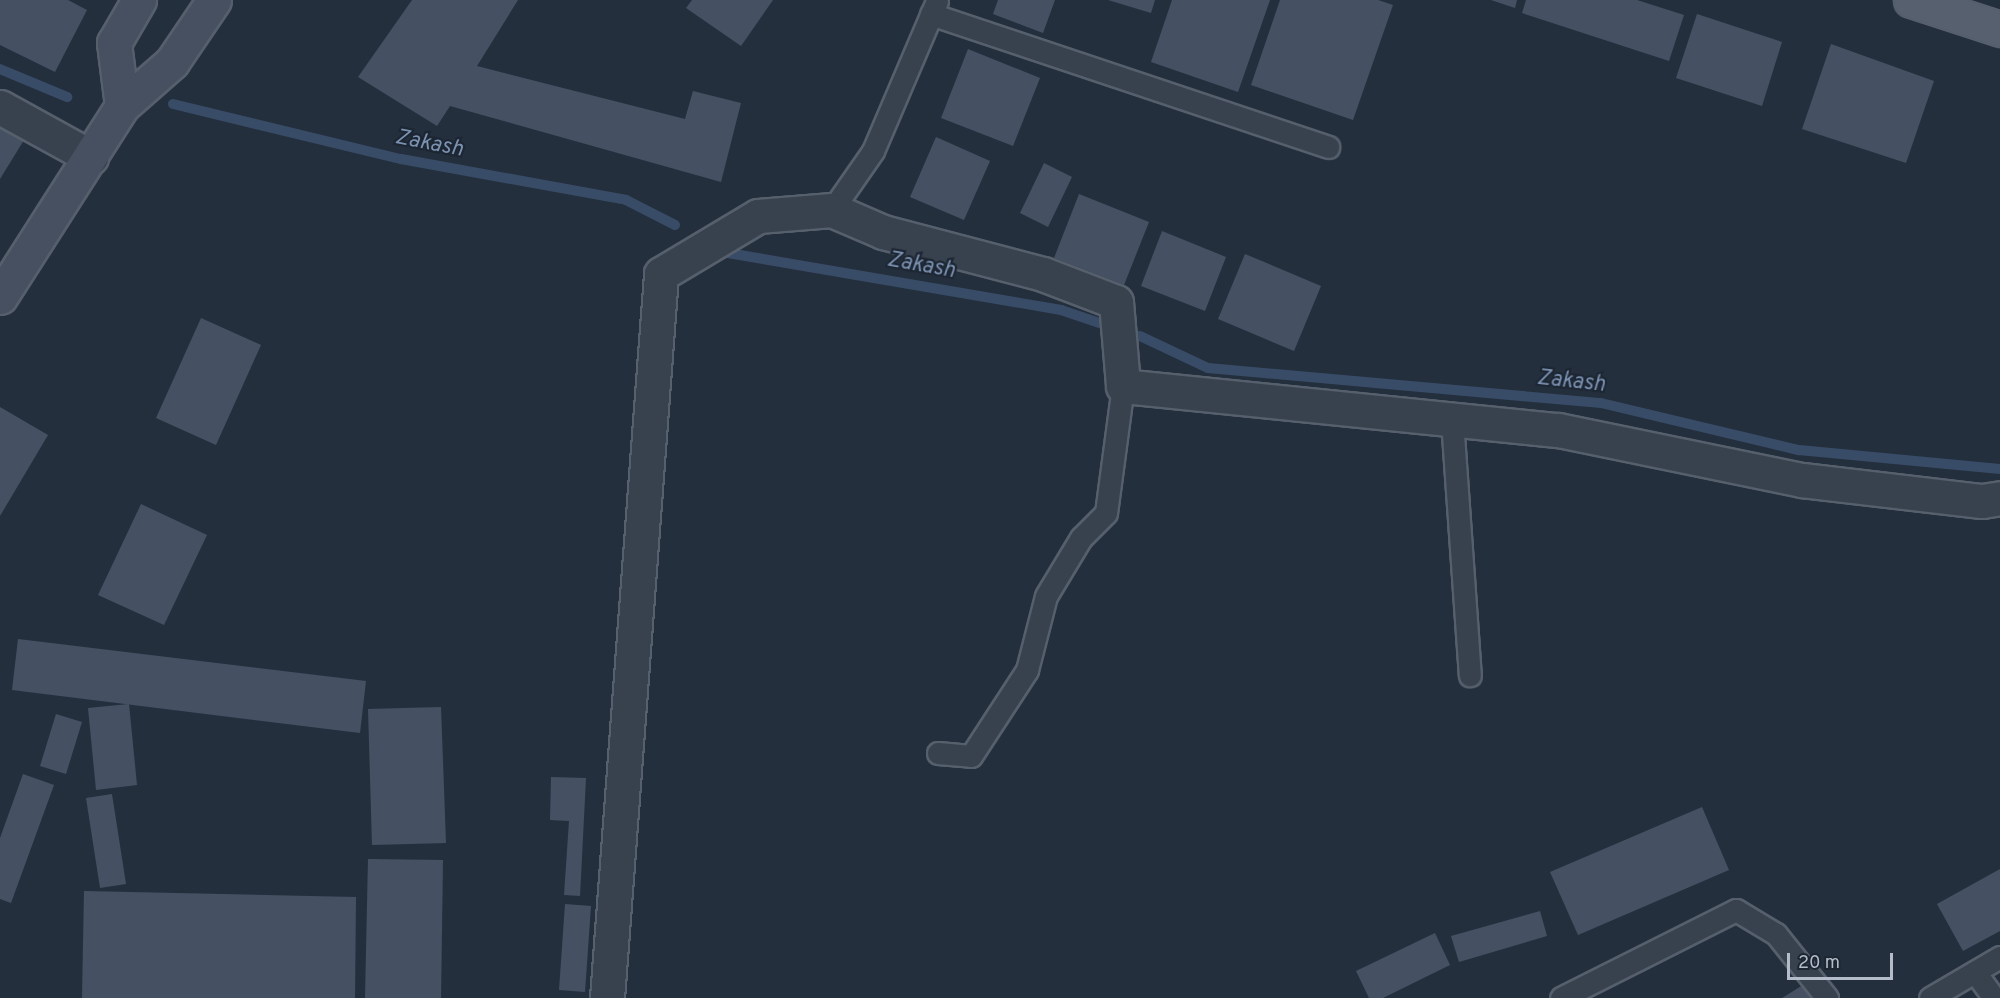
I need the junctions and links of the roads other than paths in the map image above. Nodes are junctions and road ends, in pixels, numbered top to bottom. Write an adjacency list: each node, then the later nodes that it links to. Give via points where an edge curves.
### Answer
1 (139, 0): 6 (main road, via 114,43)
2 (214, 0): 6 (main road, via 172,62)
3 (1911, 0): 5 (main road)
4 (934, 7): 8 (lane); 10 (lane, via 873,151)
5 (2000, 29)
6 (122, 106): 9 (main road)
7 (0, 107): 9 (street)
8 (1328, 147)
9 (91, 157): 11 (main road)
10 (832, 210): 12 (street, via 883,232 1043,274 1116,302); 19 (street, via 758,216 661,274)
11 (0, 297)
12 (1123, 386): 13 (street); 16 (lane, via 1106,513 1082,538 1046,596 1027,670 971,756)
13 (1452, 420): 14 (street, via 1558,430 1802,480 1982,501); 15 (lane)
14 (2000, 498)
15 (1470, 675)
16 (938, 753)
17 (2000, 957): 18 (lane)
18 (1975, 972): 22 (lane); 23 (lane)
19 (607, 998)
20 (1562, 998): 21 (lane, via 1736,910 1776,934)
21 (1827, 998)
22 (1929, 998)
23 (1994, 998)

